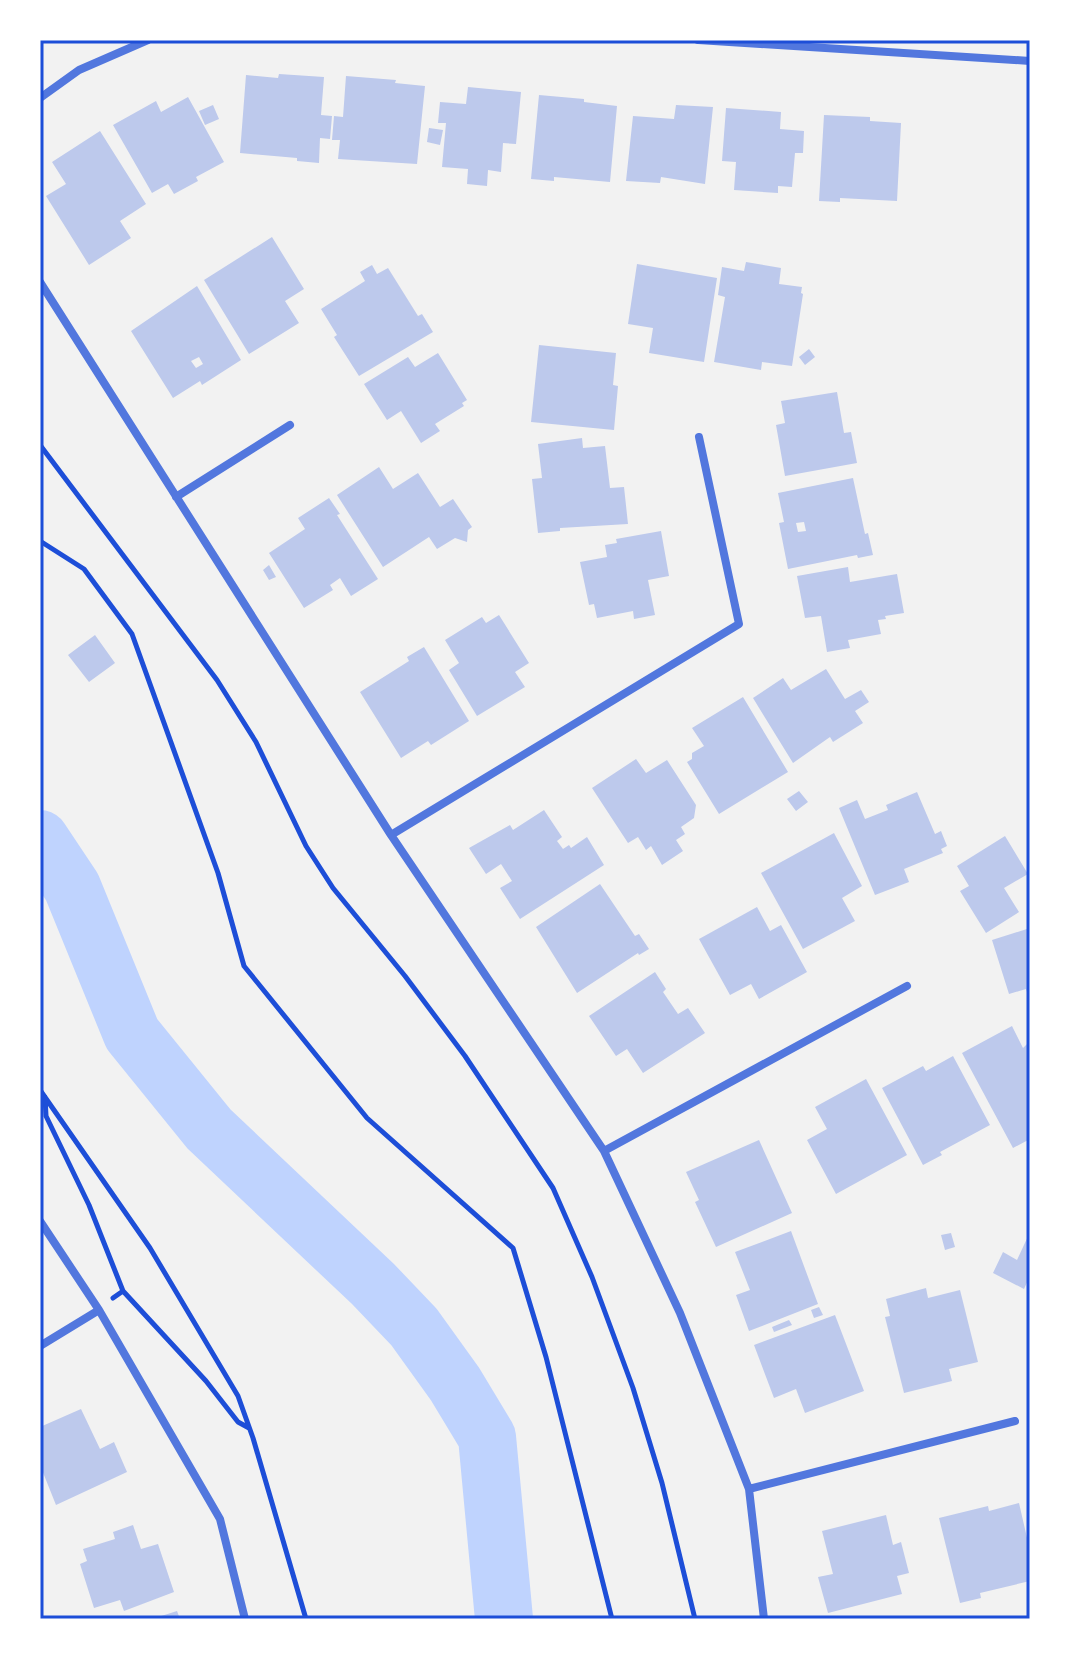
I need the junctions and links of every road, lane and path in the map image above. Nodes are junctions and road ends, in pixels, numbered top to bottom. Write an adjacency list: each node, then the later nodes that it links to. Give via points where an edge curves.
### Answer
1 (148, 40): 4 (street, via 79,70)
2 (698, 40): 3 (street)
3 (1030, 61)
4 (40, 98)
5 (40, 282): 9 (street)
6 (290, 425): 9 (street)
7 (699, 437): 11 (street, via 739,624)
8 (40, 445): 26 (path, via 217,680 256,742 312,857 465,1056 553,1188 633,1388)
9 (176, 497): 11 (street)
10 (40, 541): 25 (path, via 84,569 132,634 218,873 244,966 367,1118 513,1248)
11 (391, 835): 15 (street)
12 (907, 986): 15 (street)
13 (40, 1090): 14 (path)
14 (45, 1096): 17 (path, via 46,1116); 21 (path, via 150,1248 238,1396)
15 (604, 1151): 22 (street, via 680,1313)
16 (40, 1221): 18 (street)
17 (123, 1291): 18 (path); 21 (path, via 238,1422)
18 (99, 1310): 19 (street); 23 (street, via 220,1519)
19 (40, 1346)
20 (1015, 1421): 22 (street)
21 (250, 1428): 24 (path)
22 (749, 1489): 27 (street)
23 (245, 1619)
24 (306, 1619)
25 (612, 1619)
26 (695, 1619)
27 (764, 1619)

